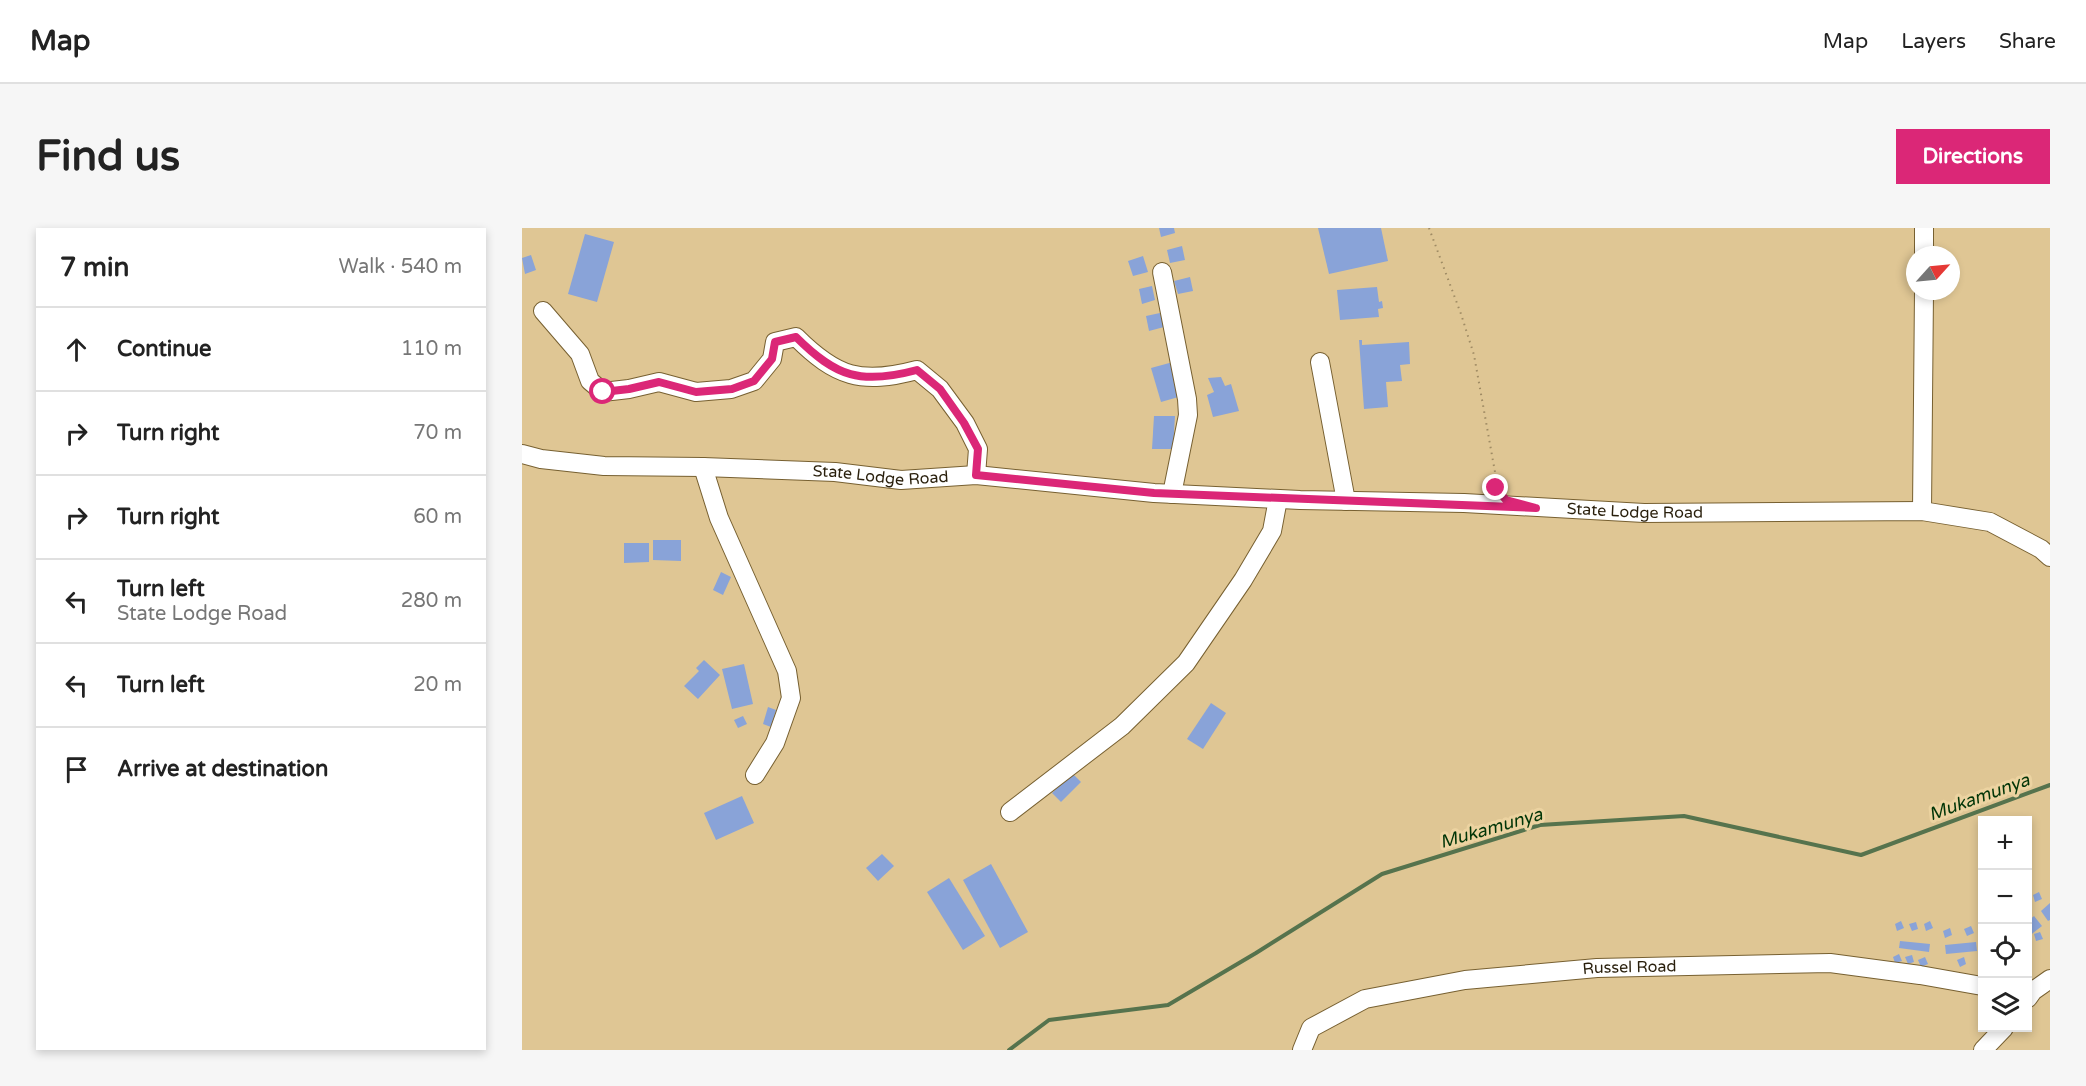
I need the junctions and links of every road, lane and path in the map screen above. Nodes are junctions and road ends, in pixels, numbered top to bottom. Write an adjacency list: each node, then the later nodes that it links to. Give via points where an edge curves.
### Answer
1 (1429, 228): 12 (path, via 1474,355)
2 (1924, 228): 3 (street)
3 (1924, 246)
4 (1162, 272): 11 (street, via 1188,415)
5 (1924, 300): 15 (street)
6 (543, 311): 10 (street, via 580,354 590,381 603,392 659,382 696,392 732,389 754,381 772,359 775,342 796,337 840,372 891,377 917,370 940,389 964,423 978,449)
7 (1320, 362): 14 (street)
8 (522, 454): 9 (street, State Lodge Road, via 604,466)
9 (704, 467): 10 (street, State Lodge Road, via 835,472 901,480); 17 (street, via 719,518 787,670 791,698 775,743)
10 (976, 475): 11 (street, State Lodge Road)
11 (1173, 494): 13 (street, State Lodge Road)
12 (1500, 494)
13 (1278, 499): 14 (street, State Lodge Road); 18 (street, via 1272,531 1186,663 1122,726)
14 (1346, 501): 15 (street, State Lodge Road, via 1644,513)
15 (1922, 511): 16 (street, State Lodge Road, via 1990,522)
16 (2050, 557)
17 (755, 775)
18 (1010, 812)
19 (2050, 979): 21 (street)
20 (1978, 985): 23 (street, Russel Road, via 1830,963 1598,968 1465,980 1365,999 1311,1028)
21 (2032, 992)
22 (2000, 1032): 24 (street)
23 (1302, 1050)
24 (1983, 1050)

